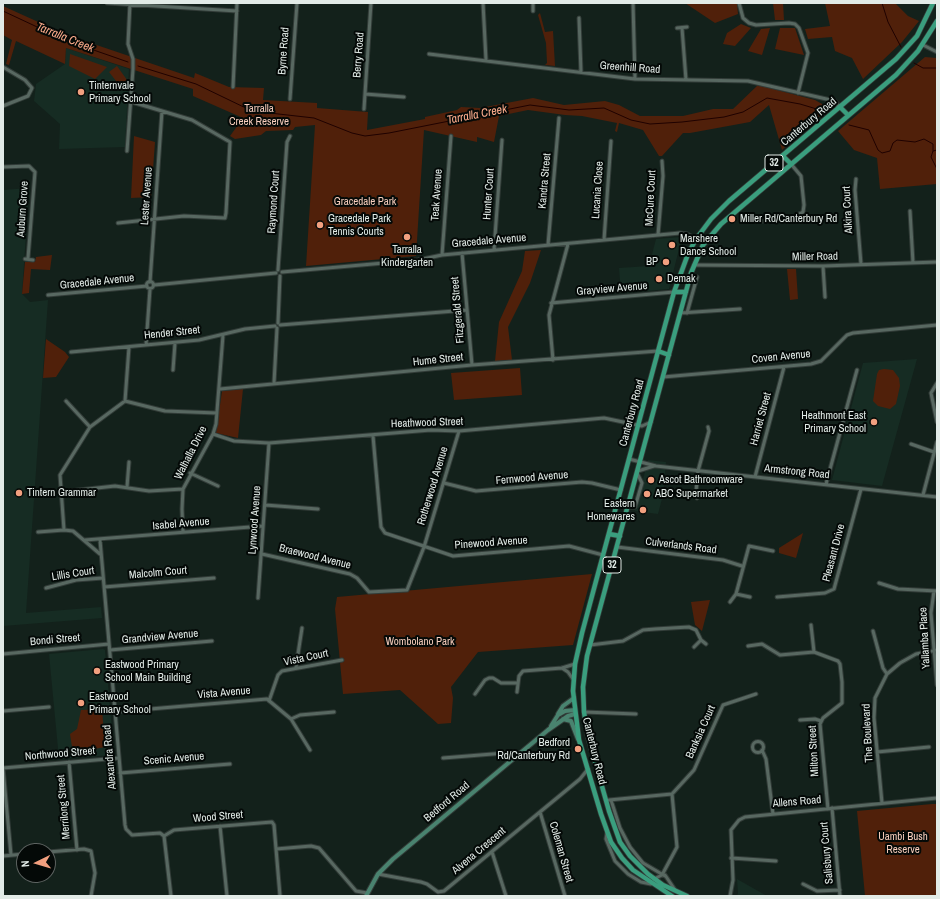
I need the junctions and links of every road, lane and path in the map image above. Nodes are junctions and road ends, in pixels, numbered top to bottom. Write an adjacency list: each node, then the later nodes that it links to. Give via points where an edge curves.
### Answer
1 (107, 3): 10 (street)
2 (237, 3): 11 (street)
3 (297, 3): 30 (street, Byrne Road)
4 (372, 3): 28 (street, Berry Road)
5 (483, 3): 21 (street)
6 (533, 3): 12 (street)
7 (633, 3): 24 (street)
8 (739, 3): 27 (street, via 743,18 749,23 789,23 800,28 808,53)
9 (933, 3): 33 (main road, Canterbury Road / 32, via 922,27 905,50)
10 (130, 4): 11 (street); 31 (street, via 128,44 133,66)
11 (237, 11): 26 (street)
12 (533, 11)
13 (579, 18): 23 (street)
14 (937, 21): 18 (main road, Canterbury Road / 32)
15 (687, 27): 17 (street)
16 (678, 28): 17 (street)
17 (682, 28): 25 (street)
18 (923, 45): 19 (street); 36 (main road, Canterbury Road / 32, via 903,68)
19 (937, 52)
20 (429, 54): 21 (street, Greenhill Road)
21 (486, 60): 23 (street, Greenhill Road)
22 (3, 67): 32 (street, via 25,80 32,88 28,96)
23 (581, 72): 24 (street, Greenhill Road)
24 (636, 79): 25 (street, Greenhill Road)
25 (686, 80): 27 (street, Greenhill Road, via 748,81)
26 (233, 87)
27 (798, 93): 33 (street, Greenhill Road, via 837,102)
28 (365, 94): 29 (street); 34 (street, Berry Road)
29 (404, 97)
30 (290, 99)
31 (132, 102): 35 (street); 42 (street)
32 (3, 106)
33 (840, 107): 36 (main road); 43 (main road, Canterbury Road / 32)
34 (364, 109)
35 (162, 111): 49 (street, Lester Avenue); 49 (street, via 192,120 230,142 225,218 184,216)
36 (848, 116): 45 (main road, Canterbury Road / 32)
37 (559, 118): 56 (street, Kandra Street)
38 (290, 136): 66 (street, Raymond Court, via 287,142)
39 (450, 136): 59 (street, Teak Avenue)
40 (502, 140): 57 (street, Hunter Court)
41 (611, 141): 54 (street, Lucania Close)
42 (127, 151)
43 (783, 156): 45 (main road); 53 (main road, Canterbury Road / 32, via 729,201)
44 (662, 161): 52 (street, McCure Court)
45 (791, 164): 50 (street, via 801,176 803,212 792,218); 64 (main road, Canterbury Road / 32, via 721,224 703,245)
46 (3, 167): 60 (street, Auburn Grove, via 30,166 35,172 27,258)
47 (856, 179): 63 (street, Alkira Court)
48 (910, 210): 62 (street)
49 (155, 219): 51 (street); 69 (street, Lester Avenue)
50 (762, 221)
51 (118, 223)
52 (658, 235): 53 (street, Gracedale Avenue, via 684,233); 54 (street, Gracedale Avenue)
53 (696, 239): 73 (main road, Canterbury Road / 32, via 683,264)
54 (604, 240): 55 (street, Gracedale Avenue)
55 (568, 244): 56 (street, Gracedale Avenue); 77 (street)
56 (548, 245): 57 (street, Gracedale Avenue)
57 (494, 250): 58 (street, Gracedale Avenue)
58 (462, 253): 59 (street, Gracedale Avenue); 79 (street, Fitzgerald Street)
59 (442, 255): 67 (street, Gracedale Avenue, via 418,260)
60 (33, 260)
61 (937, 262): 62 (street, Miller Road)
62 (913, 263): 63 (street, Miller Road)
63 (861, 264): 65 (street, Miller Road)
64 (694, 265): 65 (street, Miller Road); 74 (main road, Canterbury Road / 32)
65 (823, 266): 76 (street)
66 (277, 271): 67 (street); 70 (street)
67 (281, 274): 82 (street)
68 (697, 277): 81 (street)
69 (150, 282): 70 (street); 71 (street)
70 (154, 285): 72 (street)
71 (147, 286): 72 (street); 75 (street, Gracedale Avenue)
72 (150, 289): 87 (street)
73 (674, 292): 74 (main road); 77 (street, Grayview Avenue); 89 (main road, Canterbury Road / 32)
74 (686, 292): 80 (main road, Canterbury Road / 32)
75 (48, 295)
76 (825, 297)
77 (551, 303): 92 (street, via 549,316)
78 (740, 309): 81 (street)
79 (467, 310): 82 (street); 93 (street, Fitzgerald Street)
80 (680, 313): 81 (street); 91 (main road, Canterbury Road / 32)
81 (687, 313)
82 (279, 324): 84 (street)
83 (937, 325): 94 (street, Coven Avenue, via 853,332 821,361)
84 (276, 327): 85 (street, Hender Street, via 244,329); 98 (street)
85 (223, 335): 86 (street, Hender Street); 100 (street, Walhalla Drive)
86 (175, 342): 87 (street, Hender Street); 95 (street)
87 (146, 345): 88 (street, Hender Street)
88 (128, 347): 90 (street, Hender Street); 102 (street)
89 (658, 351): 91 (main road); 92 (street, Hume Street); 106 (main road, Canterbury Road / 32)
90 (71, 352)
91 (669, 355): 97 (main road, Canterbury Road / 32)
92 (553, 360): 93 (street, Hume Street)
93 (472, 365): 98 (street, Hume Street)
94 (784, 367): 97 (street, Coven Avenue); 124 (street, Harriet Street)
95 (173, 370)
96 (857, 370): 126 (street)
97 (663, 377): 104 (main road, Canterbury Road / 32)
98 (274, 383): 100 (street, Hume Street)
99 (937, 383): 105 (street, via 931,393)
100 (220, 389): 103 (street, Walhalla Drive)
101 (66, 401): 108 (street)
102 (125, 401): 103 (street, via 165,411); 108 (street)
103 (217, 413): 110 (street, Walhalla Drive)
104 (650, 422): 106 (street); 111 (main road, Canterbury Road / 32)
105 (937, 422)
106 (640, 426): 109 (street, Heathwood Street, via 604,418); 111 (street); 117 (main road, Canterbury Road / 32)
107 (708, 426): 121 (street, via 709,431)
108 (90, 427): 132 (street, via 61,472)
109 (460, 431): 112 (street, Heathwood Street, via 431,430); 125 (street, Rotherwood Avenue)
110 (213, 434): 114 (street, Heathwood Street, via 234,441); 123 (street, Walhalla Drive)
111 (647, 434): 119 (main road, Canterbury Road / 32)
112 (373, 436): 114 (street, Heathwood Street); 147 (street, Pinewood Avenue, via 381,527 385,533)
113 (937, 442): 116 (street)
114 (269, 443): 136 (street, Lynwood Avenue)
115 (911, 444): 116 (street)
116 (934, 452): 133 (street)
117 (629, 459): 119 (street, Armstrong Road); 131 (main road, Canterbury Road / 32)
118 (129, 462): 128 (street)
119 (640, 462): 120 (street, Armstrong Road); 122 (main road, Canterbury Road / 32)
120 (656, 466): 121 (street, Armstrong Road); 122 (street, Armstrong Road)
121 (698, 471): 124 (street, Armstrong Road); 135 (street)
122 (637, 472): 137 (main road, Canterbury Road / 32); 137 (street, via 642,483 635,507)
123 (190, 473): 127 (street); 130 (street, Walhalla Drive)
124 (755, 476): 126 (street, Armstrong Road)
125 (444, 483): 131 (street, Fernwood Avenue, via 476,491 582,482); 147 (street, Rotherwood Avenue)
126 (826, 484): 129 (street, Armstrong Road)
127 (218, 486)
128 (126, 487): 130 (street, via 148,491); 132 (street)
129 (860, 488): 133 (street, Armstrong Road); 162 (street, Pleasant Drive, via 834,589 825,593)
130 (183, 489): 142 (street, Walhalla Drive)
131 (620, 490): 143 (main road, Canterbury Road / 32)
132 (61, 492): 140 (street)
133 (923, 496): 134 (street, Armstrong Road)
134 (937, 497)
135 (697, 498)
136 (265, 505): 138 (street); 139 (street, Lynwood Avenue)
137 (628, 507): 144 (main road, Canterbury Road / 32)
138 (318, 509)
139 (263, 526): 142 (street, Isabel Avenue); 150 (street, Lynwood Avenue)
140 (64, 530): 141 (street); 145 (street, via 73,531)
141 (38, 532)
142 (183, 532): 146 (street, Isabel Avenue)
143 (609, 534): 144 (main road); 151 (main road, Canterbury Road / 32)
144 (620, 536): 148 (main road, Canterbury Road / 32)
145 (86, 540): 146 (street); 152 (street)
146 (100, 540): 152 (street, Alexandra Road)
147 (424, 547): 150 (street, Braewood Avenue, via 406,590 371,592 350,574); 151 (street, Pinewood Avenue, via 453,556 569,546)
148 (617, 547): 153 (street, Culverlands Road, via 723,560); 172 (main road, Canterbury Road / 32)
149 (773, 551): 153 (street, via 749,546)
150 (262, 554): 163 (street, Lynwood Avenue)
151 (603, 555): 180 (main road, Canterbury Road / 32)
152 (101, 558): 154 (street, Alexandra Road)
153 (742, 566): 160 (street)
154 (103, 578): 157 (street, Alexandra Road); 158 (street, Lillis Court, via 76,580)
155 (214, 578): 157 (street, Malcolm Court)
156 (879, 583): 159 (street, via 898,589)
157 (104, 586): 170 (street, Alexandra Road)
158 (46, 588)
159 (936, 591): 176 (street, Yallamba Place, via 930,613)
160 (736, 594): 161 (street); 164 (street)
161 (750, 597)
162 (777, 597)
163 (258, 598)
164 (730, 602)
165 (811, 624): 177 (street)
166 (302, 628): 181 (street)
167 (873, 631): 183 (street)
168 (701, 640): 171 (street); 172 (street, via 693,628 662,628 643,630 623,641); 174 (street)
169 (212, 641): 175 (street, Grandview Avenue)
170 (109, 644): 175 (street, Alexandra Road); 178 (street, Bondi Street)
171 (706, 644)
172 (590, 645): 197 (main road, Canterbury Road / 32, via 583,681)
173 (748, 646): 177 (street, via 762,644 780,655)
174 (694, 647)
175 (110, 650): 194 (street, Alexandra Road)
176 (935, 650): 183 (street, The Boulevard, via 908,658); 186 (street, Yallamba Place)
177 (814, 652): 203 (street, Milton Street, via 837,660 840,664 843,701)
178 (3, 654)
179 (342, 660): 181 (street, Vista Court)
180 (575, 664): 182 (street); 184 (main road, Canterbury Road / 32)
181 (296, 667): 191 (street, Vista Court, via 280,673)
182 (562, 668): 184 (street); 185 (street, via 523,671)
183 (887, 674): 209 (street, The Boulevard, via 875,698)
184 (574, 681): 190 (main road, Canterbury Road / 32)
185 (518, 683): 187 (street); 188 (street, via 501,683 488,678)
186 (937, 685)
187 (517, 692)
188 (475, 694)
189 (756, 694): 220 (street, Banksia Court, via 723,705 694,770)
190 (574, 698): 196 (main road, Canterbury Road / 32); 199 (main road, Bedford Road, via 563,706)
191 (270, 701): 194 (street, Vista Avenue, via 264,699); 200 (street)
192 (49, 707): 193 (street)
193 (3, 711)
194 (115, 712): 210 (street, Alexandra Road)
195 (334, 712): 200 (street, via 300,715)
196 (575, 712): 197 (main road); 199 (main road, via 565,711); 201 (main road, Bedford Road); 206 (main road, Canterbury Road / 32)
197 (584, 712): 198 (street); 223 (main road, Canterbury Road / 32, via 588,737)
198 (636, 714)
199 (558, 715): 204 (main road, Bedford Road)
200 (291, 719): 207 (street)
201 (563, 719): 204 (main road, Bedford Road); 206 (main road, via 571,721)
202 (800, 720): 203 (street)
203 (821, 720): 225 (street, Milton Street)
204 (548, 730): 212 (main road, Bedford Road)
205 (929, 747): 209 (street)
206 (582, 748): 216 (main road, Canterbury Road / 32)
207 (310, 750)
208 (762, 750): 228 (street, via 766,759)
209 (877, 752): 224 (street, The Boulevard)
210 (119, 758): 213 (street, Northwood Street); 217 (street, Alexandra Road)
211 (442, 758): 212 (street, via 505,753)
212 (512, 759): 241 (main road, Bedford Road)
213 (69, 762): 215 (street, Northwood Street); 233 (street, Merrilong Street)
214 (230, 764): 217 (street, Scenic Avenue)
215 (3, 768): 236 (street)
216 (588, 769): 218 (street, Alvena Crescent); 219 (main road, Canterbury Road / 32)
217 (120, 773): 231 (street, Alexandra Road, via 126,829 132,835 160,833)
218 (580, 779): 219 (street); 227 (street, Alvena Crescent)
219 (591, 780): 230 (main road, Canterbury Road / 32)
220 (672, 794): 222 (street); 242 (street, via 677,847)
221 (937, 798): 224 (street, Allens Road)
222 (611, 800): 223 (street); 242 (street, via 620,828 630,847 643,863)
223 (606, 801): 243 (main road, Canterbury Road / 32, via 624,848 642,870)
224 (882, 804): 226 (street, Allens Road)
225 (828, 808): 226 (street, Allens Road); 228 (street, Allens Road)
226 (832, 808): 246 (street, Salisbury Court)
227 (540, 812): 235 (street, Alvena Crescent); 254 (street, Coleman Street)
228 (773, 814): 239 (street, Allens Road, via 746,817 735,824 730,836)
229 (220, 826): 231 (street, Wood Street, via 174,830); 232 (street, Wood Street, via 268,822 274,825); 251 (street)
230 (608, 832): 244 (main road, Canterbury Road / 32, via 627,864); 244 (street, via 606,839 615,861 628,874 641,882)
231 (164, 836): 250 (street)
232 (276, 849): 248 (street, via 311,846 319,848 356,891); 252 (street)
233 (77, 850): 234 (street); 249 (street, via 88,849 93,854 94,881)
234 (56, 851)
235 (492, 852): 241 (street, Alvena Crescent, via 442,892 421,882); 253 (street)
236 (11, 855): 237 (street); 238 (street)
237 (16, 855)
238 (3, 856)
239 (731, 858): 240 (street); 257 (street, Allens Road, via 733,880)
240 (776, 860)
241 (378, 874): 248 (main road, Bedford Road)
242 (664, 874): 243 (street); 247 (street)
243 (654, 879): 247 (main road, Canterbury Road / 32)
244 (651, 884): 255 (main road, Canterbury Road / 32)
245 (802, 884): 246 (street, via 818,891)
246 (840, 890): 258 (street, Salisbury Court)
247 (676, 892): 256 (main road, Canterbury Road / 32)
248 (367, 894)
249 (91, 896)
250 (171, 896)
251 (227, 896)
252 (280, 896)
253 (506, 896)
254 (565, 896)
255 (672, 896)
256 (687, 896)
257 (730, 896)
258 (840, 896)

